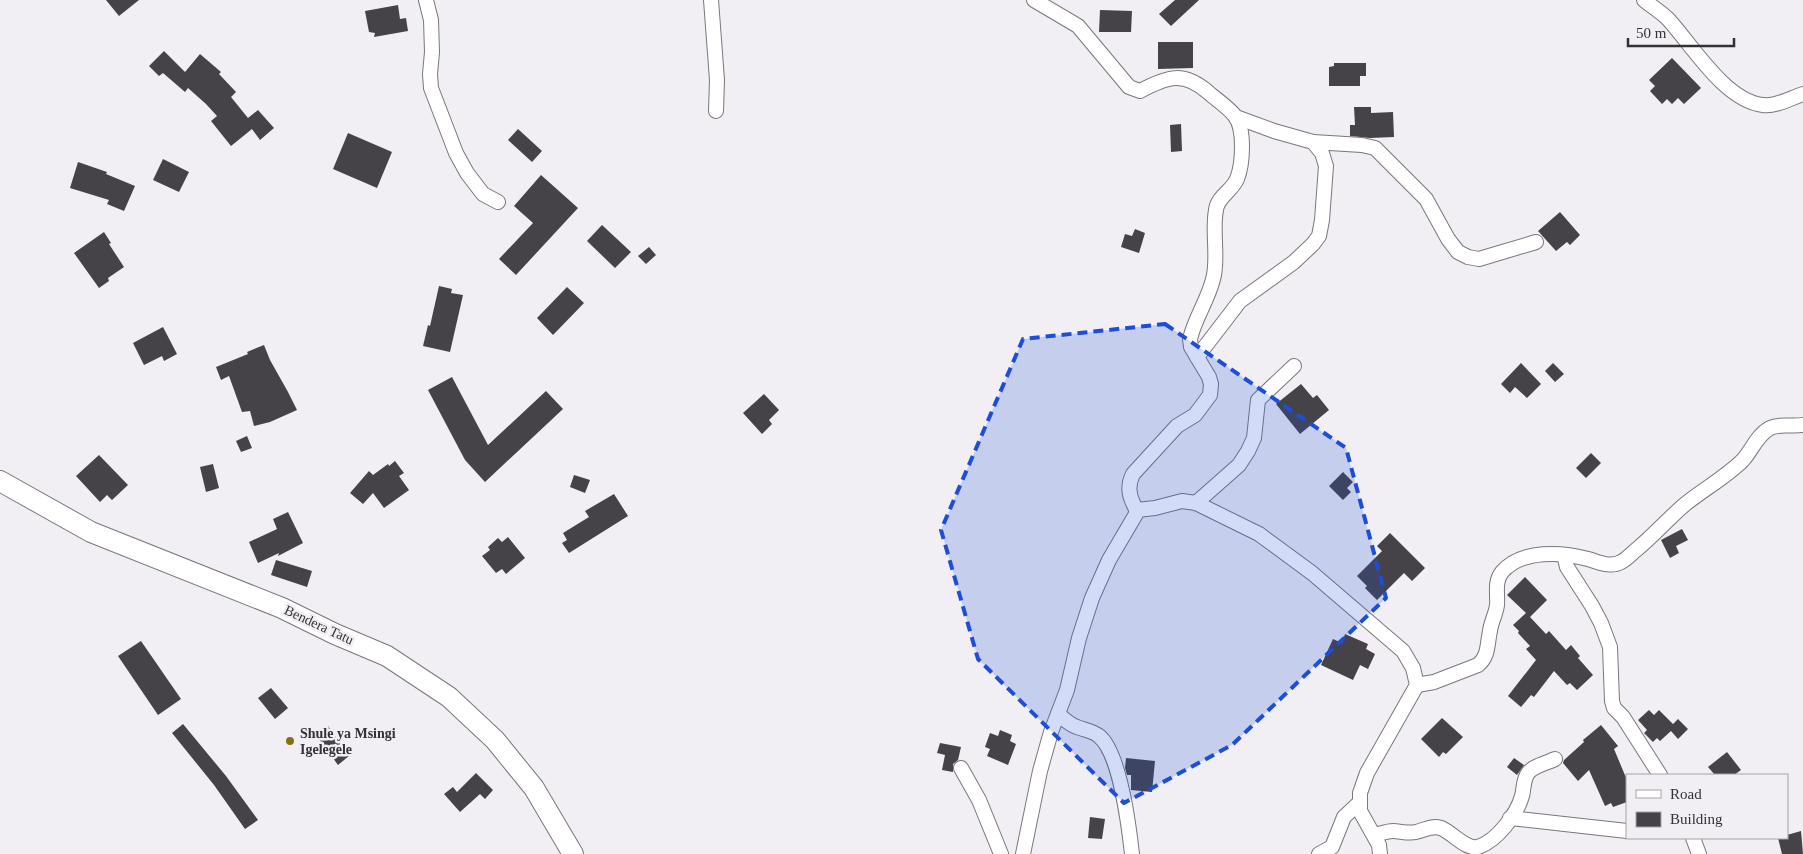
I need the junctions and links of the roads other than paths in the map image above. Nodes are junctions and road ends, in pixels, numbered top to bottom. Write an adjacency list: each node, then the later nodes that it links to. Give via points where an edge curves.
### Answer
1 (426, 0): 9 (street, via 432,52 431,88 467,173 483,194)
2 (711, 0): 6 (street)
3 (1034, 0): 7 (street, via 1078,26 1129,87 1140,91 1169,78 1186,78 1201,86)
4 (1644, 0): 5 (street, via 1666,17 1711,72 1747,101 1776,104)
5 (1803, 94)
6 (716, 111)
7 (1236, 117): 8 (street); 11 (street, via 1243,147 1237,179 1218,201 1216,209 1214,276 1190,339 1190,347)
8 (1313, 142): 10 (street, via 1375,148 1426,199 1448,239 1458,252 1468,257 1479,259); 11 (street, via 1322,153 1326,166 1319,236 1294,262 1240,300)
9 (498, 202)
10 (1536, 242)
11 (1197, 357): 16 (street, via 1209,378 1210,395 1196,415 1177,426 1133,474 1129,488)
12 (1294, 366): 15 (street, via 1258,400 1254,438 1238,465)
13 (1803, 425): 17 (street, via 1786,424 1770,428 1758,438 1743,460 1683,506 1621,562 1610,565)
14 (0, 481): 29 (main road, Bendera Tatu, via 91,532 282,608 387,656 449,697 495,740 534,788)
15 (1196, 502): 16 (street, via 1182,501); 18 (street, via 1259,534 1312,573 1403,652 1413,668)
16 (1136, 510): 19 (street, via 1092,598)
17 (1564, 555): 18 (street, via 1526,557 1511,565 1502,573 1496,593 1497,604 1482,662 1434,682); 22 (street, via 1567,567 1592,606 1610,647 1614,708)
18 (1417, 685): 23 (street, via 1367,773)
19 (1058, 714): 31 (street, via 1040,771); 32 (street, via 1075,727 1099,736 1107,746 1123,793)
20 (1555, 760): 24 (street, via 1527,774 1522,798)
21 (961, 768): 30 (street, via 979,800)
22 (1659, 774)
23 (1360, 802): 26 (street, via 1360,811); 33 (street, via 1344,817 1332,847)
24 (1510, 818): 25 (street); 28 (street)
25 (1626, 831)
26 (1374, 835): 28 (street, via 1392,831 1417,832 1433,827 1441,828 1471,847); 34 (street)
27 (1693, 839): 35 (street)
28 (1490, 847)
29 (565, 851)
30 (1001, 854)
31 (1023, 854)
32 (1132, 854)
33 (1319, 854)
34 (1380, 854)
35 (1699, 854)

